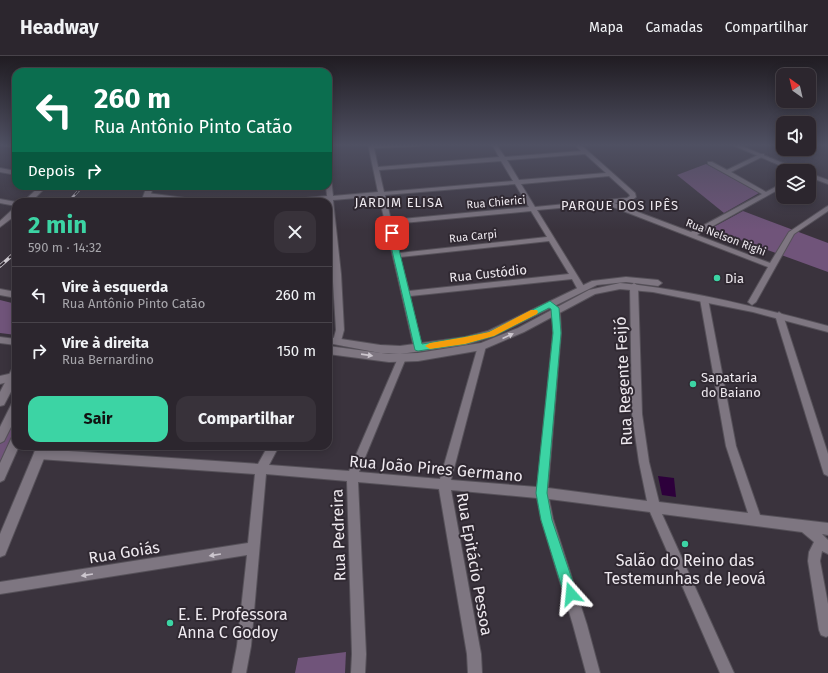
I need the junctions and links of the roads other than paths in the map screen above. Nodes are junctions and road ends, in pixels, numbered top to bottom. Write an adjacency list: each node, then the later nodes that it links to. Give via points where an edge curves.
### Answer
1 (377, 173): 11 (street)
2 (510, 173): 6 (street)
3 (728, 173): 12 (street)
4 (611, 174): 6 (street); 16 (street, Rua Chierici, via 632,193 633,197 629,200)
5 (816, 178): 7 (main road)
6 (516, 182): 11 (street); 19 (street)
7 (828, 182)
8 (776, 189): 12 (street)
9 (40, 190): 13 (main road)
10 (329, 190): 14 (street)
11 (382, 193): 14 (street); 21 (street)
12 (766, 194): 23 (street)
13 (30, 198)
14 (330, 198)
15 (0, 201): 17 (street)
16 (605, 202): 19 (street, Rua Chierici); 23 (street, Rua Nelson Righi)
17 (12, 203)
18 (828, 208): 27 (street, via 794,229)
19 (532, 209): 21 (street, Rua Chierici); 24 (street)
20 (12, 214): 22 (main road)
21 (389, 222): 26 (street)
22 (0, 225)
23 (691, 235): 27 (street, Rua Nelson Righi)
24 (551, 239): 26 (street, Rua Carpi); 30 (street)
25 (332, 245): 28 (street)
26 (397, 255): 37 (street)
27 (772, 266): 40 (street)
28 (337, 274): 29 (street); 46 (street, via 340,330)
29 (332, 275)
30 (573, 276): 34 (street); 37 (street, Rua Custódio)
31 (634, 286): 39 (main road); 41 (main road, via 606,288); 68 (street, Rua Regente Feijó, via 637,414)
32 (0, 287): 33 (main road)
33 (12, 288)
34 (581, 288): 38 (main road, via 609,280 642,280); 41 (main road)
35 (0, 292): 36 (main road)
36 (12, 294)
37 (406, 294): 49 (street)
38 (722, 296): 39 (main road, via 705,296); 40 (main road)
39 (704, 299): 42 (main road); 69 (street, via 731,446)
40 (752, 302): 43 (main road)
41 (553, 308): 48 (main road, one-way to 41, via 521,330); 49 (main road, via 491,334); 67 (street, via 557,333)
42 (779, 315): 44 (main road); 63 (street)
43 (828, 322)
44 (828, 330)
45 (0, 340): 47 (street)
46 (332, 340): 49 (main road, via 380,349); 50 (street, via 340,346)
47 (12, 342)
48 (482, 346): 52 (main road); 66 (street, Rua Epitácio Pessoa)
49 (418, 348)
50 (332, 350)
51 (332, 351): 52 (main road, one-way to 52)
52 (402, 358): 65 (street, Rua Pedreira)
53 (12, 375): 54 (street)
54 (0, 380)
55 (12, 380): 56 (main road)
56 (0, 402)
57 (12, 414): 58 (main road)
58 (0, 438)
59 (12, 450): 64 (main road)
60 (41, 450): 62 (street, Rua João Pires Germano); 74 (main road)
61 (272, 450): 62 (street)
62 (261, 469): 65 (street, Rua João Pires Germano); 73 (street)
63 (828, 471)
64 (0, 476)
65 (352, 477): 66 (street, Rua João Pires Germano); 78 (street, Rua Pedreira)
66 (444, 484): 67 (street, Rua João Pires Germano); 79 (street, Rua Epitácio Pessoa, via 474,654)
67 (542, 493): 68 (street, Rua João Pires Germano); 80 (street, via 547,520)
68 (654, 507): 69 (street, Rua João Pires Germano); 81 (street, Rua Regente Feijó)
69 (756, 520): 70 (street, Rua João Pires Germano)
70 (805, 526): 71 (street, Rua João Pires Germano); 72 (street)
71 (828, 529)
72 (824, 545): 76 (street, via 815,552 814,561)
73 (253, 548): 75 (street, Rua Goiás, one-way to 75); 77 (street)
74 (0, 550)
75 (0, 588)
76 (826, 630)
77 (239, 673)
78 (358, 673)
79 (475, 673)
80 (593, 673)
81 (727, 673)

